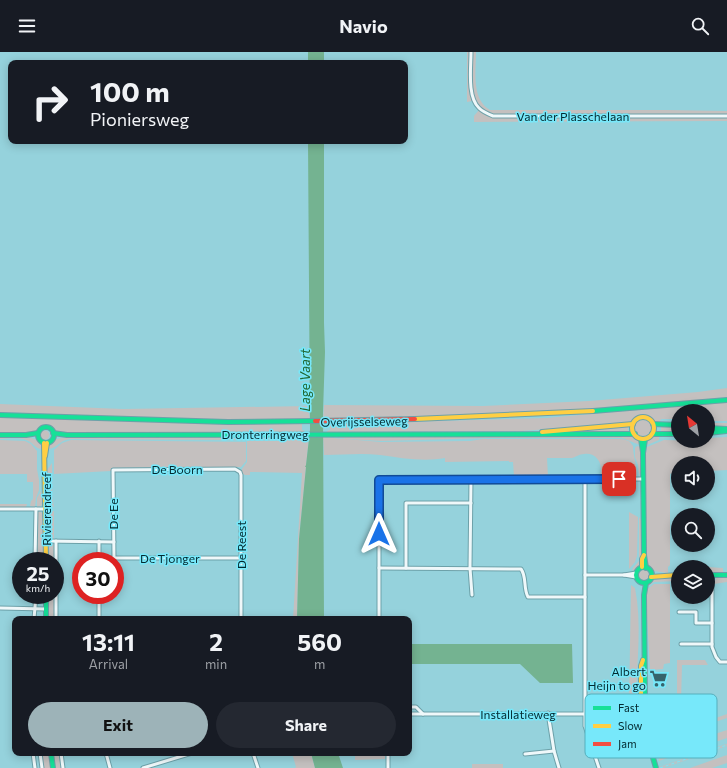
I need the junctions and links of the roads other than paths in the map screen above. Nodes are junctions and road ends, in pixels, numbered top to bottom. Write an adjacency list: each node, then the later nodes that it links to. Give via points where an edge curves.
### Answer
1 (471, 52): 2 (street, Van der Plasschelaan, via 474,102 484,113 493,116)
2 (727, 116)
3 (727, 400): 4 (main road, Overijsselseweg, via 527,415 305,422 182,421)
4 (0, 414)
5 (633, 424): 6 (main road, via 643,417 648,418); 11 (main road, Dronterringweg); 12 (main road)
6 (653, 424): 7 (main road); 13 (main road)
7 (671, 425)
8 (715, 429): 9 (main road)
9 (727, 430): 10 (main road)
10 (715, 433)
11 (534, 434): 12 (main road, Dronterringweg); 17 (main road, Dronterringweg)
12 (634, 434): 18 (main road)
13 (652, 434): 14 (main road); 18 (main road)
14 (671, 434)
15 (0, 435): 16 (main road)
16 (38, 435): 17 (main road, via 41,429 46,428 50,429); 19 (main road)
17 (53, 435): 19 (main road, via 51,441)
18 (643, 439): 23 (main road)
19 (45, 443): 27 (main road, Rivierendreef)
20 (113, 470): 21 (street, De Boorn, via 235,469); 32 (street, De Ee)
21 (240, 472): 38 (street, De Reest)
22 (585, 479): 23 (street); 24 (street); 44 (street)
23 (643, 479): 42 (main road)
24 (471, 480): 25 (street); 39 (street, via 379,480)
25 (471, 503): 40 (street, via 406,503); 41 (street)
26 (0, 509): 28 (street)
27 (46, 509): 28 (street); 29 (main road, Rivierendreef)
28 (36, 510): 33 (street)
29 (46, 542): 30 (street); 34 (main road, Rivierendreef)
30 (56, 542): 31 (street); 62 (street)
31 (99, 542): 32 (street); 35 (street)
32 (114, 542): 36 (street, De Ee)
33 (35, 552)
34 (46, 552)
35 (99, 552)
36 (114, 552)
37 (124, 558): 38 (street, De Tjonger)
38 (241, 558): 64 (street, De Reest)
39 (379, 568): 40 (street); 65 (street)
40 (406, 568): 41 (street)
41 (470, 568): 50 (street); 51 (street, via 521,569 524,572 528,597)
42 (644, 568): 45 (main road, via 638,569); 46 (main road)
43 (727, 574): 48 (main road)
44 (585, 575): 45 (street); 51 (street)
45 (636, 575): 49 (main road)
46 (651, 575): 47 (main road); 49 (main road, via 650,580)
47 (671, 575)
48 (715, 575)
49 (644, 583): 71 (main road)
50 (472, 596)
51 (585, 597): 70 (street)
52 (35, 604): 57 (street)
53 (46, 604): 58 (main road)
54 (99, 604): 63 (street)
55 (711, 604): 66 (street)
56 (0, 608): 57 (street)
57 (34, 608): 58 (street); 60 (street)
58 (46, 609): 61 (main road)
59 (679, 612): 66 (street, via 696,612 696,623)
60 (34, 616)
61 (46, 616)
62 (56, 616)
63 (98, 616)
64 (241, 616)
65 (379, 616)
66 (712, 624): 68 (street)
67 (681, 644): 68 (street)
68 (712, 644): 69 (street, via 720,662)
69 (727, 662)
70 (586, 694)
71 (643, 694)
72 (412, 707): 75 (street, Installatieweg, via 416,707)
73 (548, 713): 75 (street, Installatieweg); 76 (street, Installatieweg); 77 (street)
74 (412, 714): 75 (street, Installatieweg)
75 (423, 714)
76 (585, 714)
77 (554, 751): 78 (street); 97 (street)
78 (525, 754)
79 (33, 756): 89 (street)
80 (40, 756): 90 (street)
81 (51, 756): 91 (main road)
82 (61, 756): 92 (street)
83 (107, 756): 93 (street)
84 (182, 756): 94 (street)
85 (254, 756): 95 (street)
86 (388, 756): 96 (street)
87 (596, 758): 98 (street)
88 (650, 758): 99 (main road)
89 (35, 768)
90 (42, 768)
91 (53, 768)
92 (63, 768)
93 (110, 768)
94 (143, 768)
95 (258, 768)
96 (388, 768)
97 (559, 768)
98 (599, 768)
99 (655, 768)

